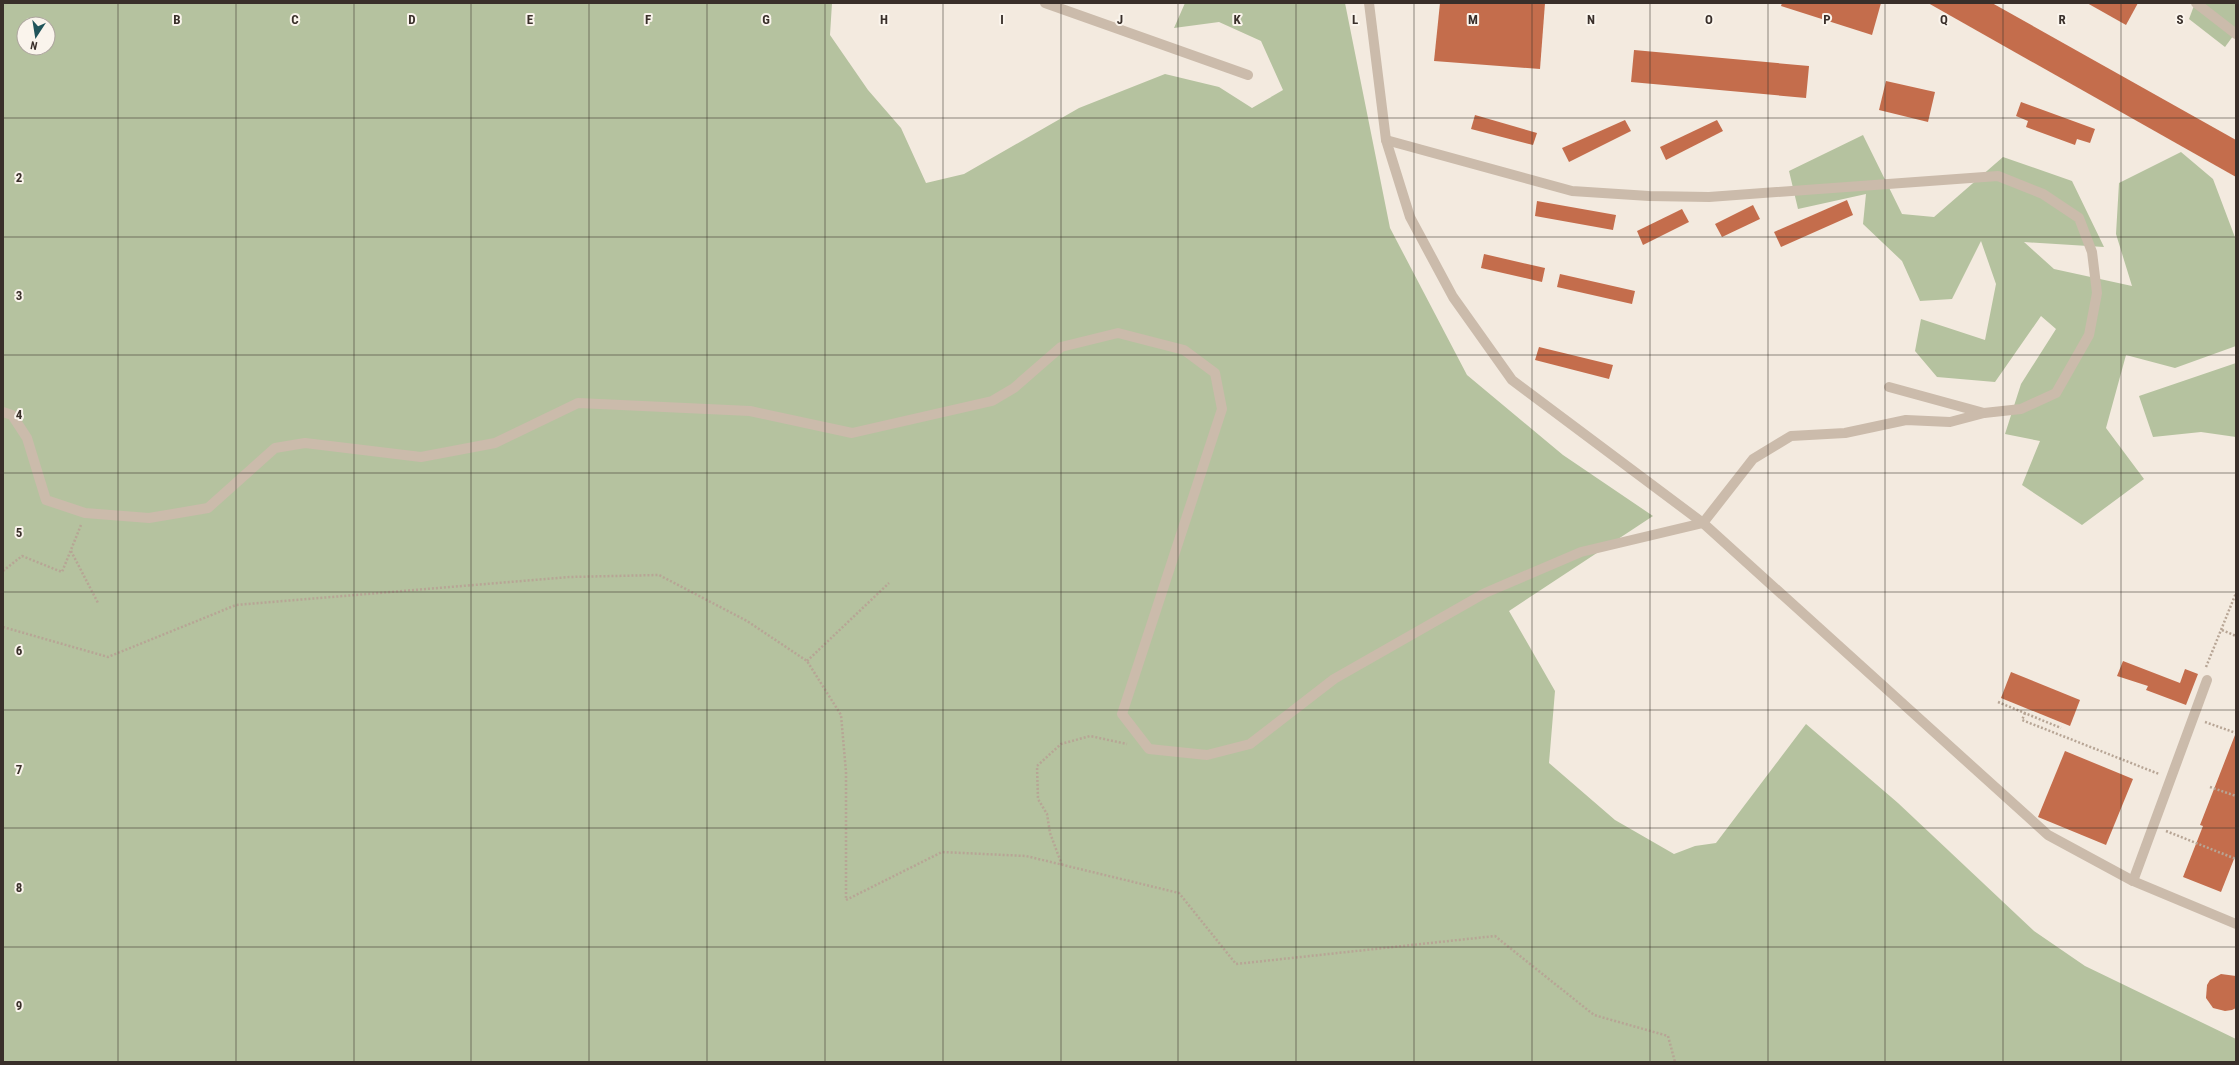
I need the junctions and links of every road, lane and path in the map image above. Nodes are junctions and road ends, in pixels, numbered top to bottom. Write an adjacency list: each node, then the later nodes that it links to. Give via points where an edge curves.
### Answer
1 (1044, 3): 5 (lane)
2 (1369, 3): 6 (lane)
3 (2196, 3): 4 (lane)
4 (2236, 34)
5 (1248, 75)
6 (1386, 140): 9 (lane, via 1572,191 1709,197 1998,176 2043,194 2079,218 2092,252 2097,293 2089,335 2056,393 2021,409); 11 (lane, via 1414,223 1453,296 1512,380)
7 (1888, 387): 9 (lane)
8 (3, 412): 10 (lane, via 12,415 27,438 46,500)
9 (1984, 413): 11 (lane, via 1950,422 1906,420 1845,433 1791,436 1753,459)
10 (85, 513): 12 (path); 29 (lane, via 149,518 208,508 275,448 305,443 421,457 495,443 578,403 750,411 852,433 992,401 1014,388 1061,348 1118,333 1184,350 1215,373 1222,409 1122,714)
11 (1703, 523): 29 (lane, via 1581,552 1485,593 1334,679 1250,744 1207,755); 36 (lane, via 2048,834)
12 (70, 550): 13 (path, via 62,572 22,556); 16 (path)
13 (3, 571)
14 (889, 583): 20 (path)
15 (2236, 593): 18 (path)
16 (98, 603)
17 (3, 627): 20 (path, via 108,656 236,605 569,576 659,575 747,621)
18 (2222, 630): 19 (path); 21 (path, via 2206,669)
19 (2236, 636)
20 (807, 661): 35 (path, via 841,715 846,772 846,900 942,852 1026,856)
21 (2207, 680): 24 (lane)
22 (1998, 702): 23 (path)
23 (2025, 713): 25 (path); 26 (path, via 2022,720)
24 (2193, 718): 28 (path); 30 (lane)
25 (2041, 720): 26 (path); 27 (path)
26 (2038, 727): 30 (path)
27 (2061, 728)
28 (2236, 733)
29 (1149, 749): 35 (path, via 1090,736 1061,744 1037,766 1038,799 1047,814 1050,833)
30 (2171, 779): 33 (lane)
31 (2210, 787): 32 (path)
32 (2236, 796)
33 (2154, 826): 34 (path); 36 (lane)
34 (2236, 859)
35 (1062, 865): 38 (path, via 1179,893 1236,964 1495,936 1594,1015 1668,1036)
36 (2133, 881): 37 (lane)
37 (2236, 924)
38 (1675, 1062)

